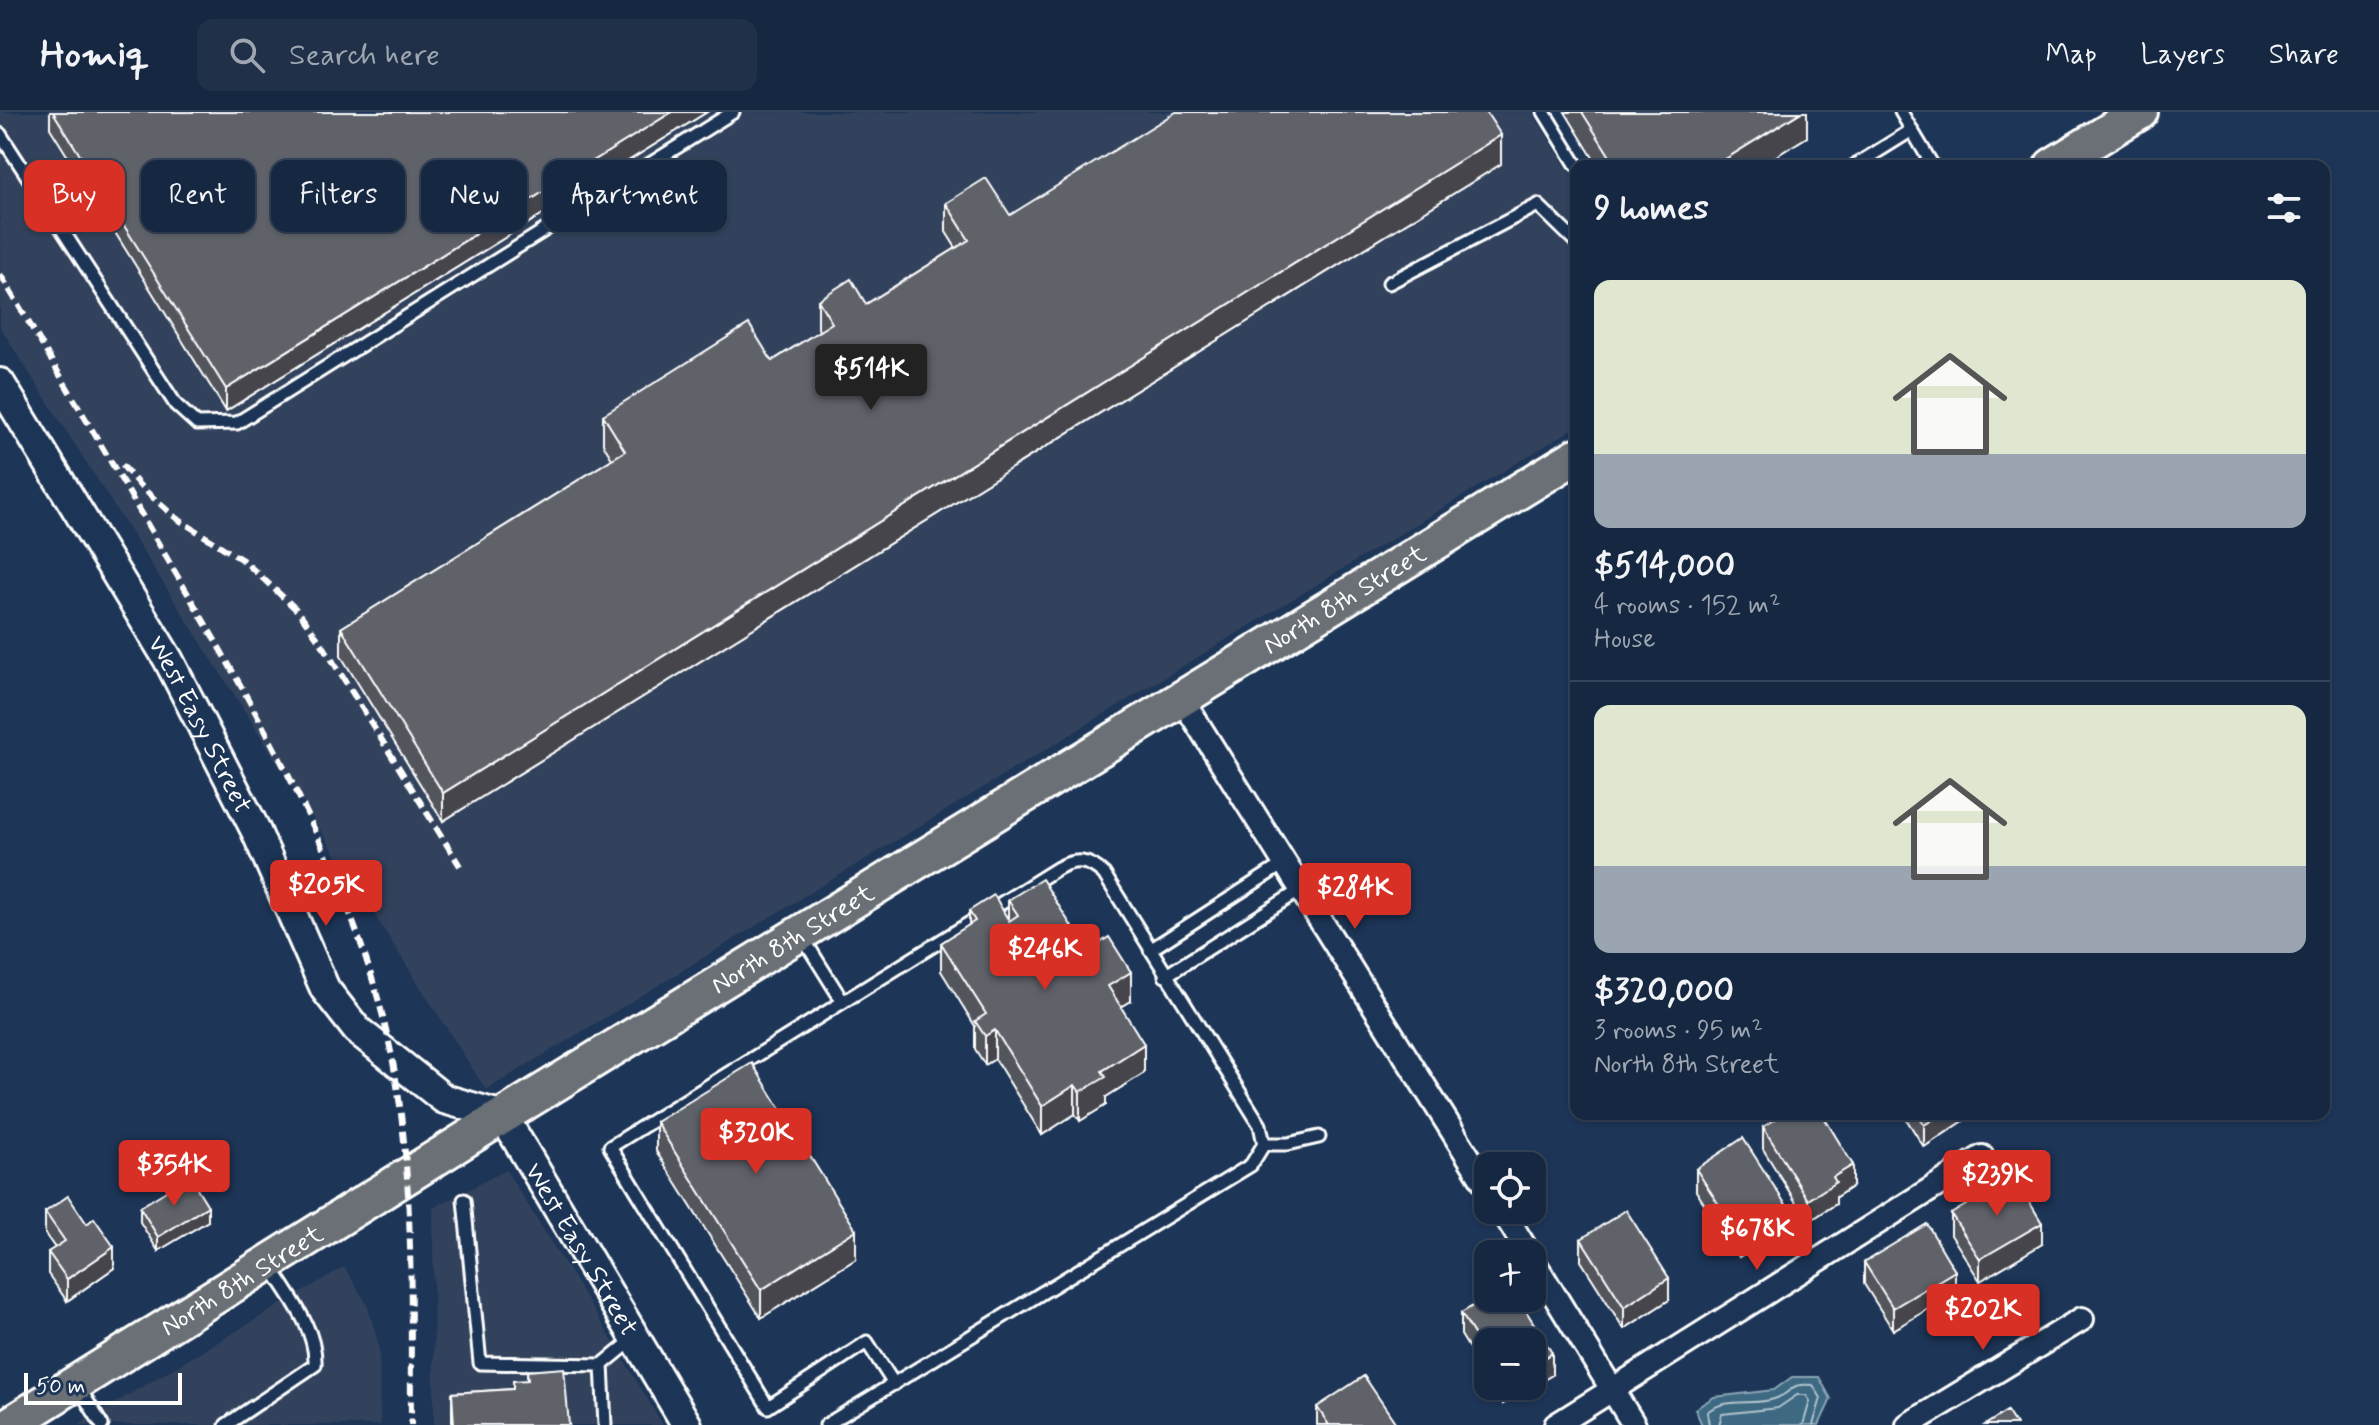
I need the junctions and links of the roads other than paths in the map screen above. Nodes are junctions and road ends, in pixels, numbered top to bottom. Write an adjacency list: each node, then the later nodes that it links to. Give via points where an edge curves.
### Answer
1 (733, 112): 6 (lane, via 237,423 197,424 176,405)
2 (1544, 112): 7 (lane)
3 (1901, 112): 5 (lane)
4 (2140, 112): 10 (main road)
5 (1912, 130): 8 (lane); 9 (lane)
6 (0, 134)
7 (1573, 160)
8 (1864, 160)
9 (1930, 160)
10 (2062, 160)
11 (1570, 236): 12 (lane, via 1538,205)
12 (1389, 283)
13 (0, 383): 22 (street, West Easy Street, via 168,659 255,829 325,989 357,1030 444,1099)
14 (1570, 460): 15 (main road, North 8th Street)
15 (1182, 699): 16 (street); 18 (main road, North 8th Street)
16 (1285, 863): 17 (street); 19 (lane)
17 (1302, 889): 20 (lane); 26 (street)
18 (800, 933): 21 (lane); 22 (main road, North 8th Street)
19 (1150, 950): 20 (lane); 21 (lane, via 1104,874 1087,862 1068,862)
20 (1165, 976): 24 (lane, via 1260,1125)
21 (843, 1002): 34 (lane, via 610,1147 768,1407 867,1342)
22 (503, 1116): 28 (main road, North 8th Street); 31 (street, West Easy Street)
23 (1319, 1137): 24 (lane)
24 (1264, 1144): 34 (lane, via 1251,1165)
25 (1982, 1157): 35 (street)
26 (1474, 1165)
27 (464, 1200): 32 (lane, via 480,1363)
28 (269, 1264): 33 (main road, North 8th Street); 38 (lane, via 309,1331 315,1365)
29 (1546, 1280): 35 (street)
30 (2082, 1319): 44 (street)
31 (635, 1338): 32 (lane); 40 (street, West Easy Street)
32 (602, 1365): 39 (lane)
33 (76, 1384): 36 (main road, North 8th Street); 37 (lane)
34 (894, 1384): 41 (lane)
35 (1613, 1389): 42 (street); 43 (street)
36 (17, 1423)
37 (102, 1425)
38 (226, 1425)
39 (605, 1425)
40 (687, 1425)
41 (826, 1425)
42 (1556, 1425)
43 (1634, 1425)
44 (1908, 1425)

